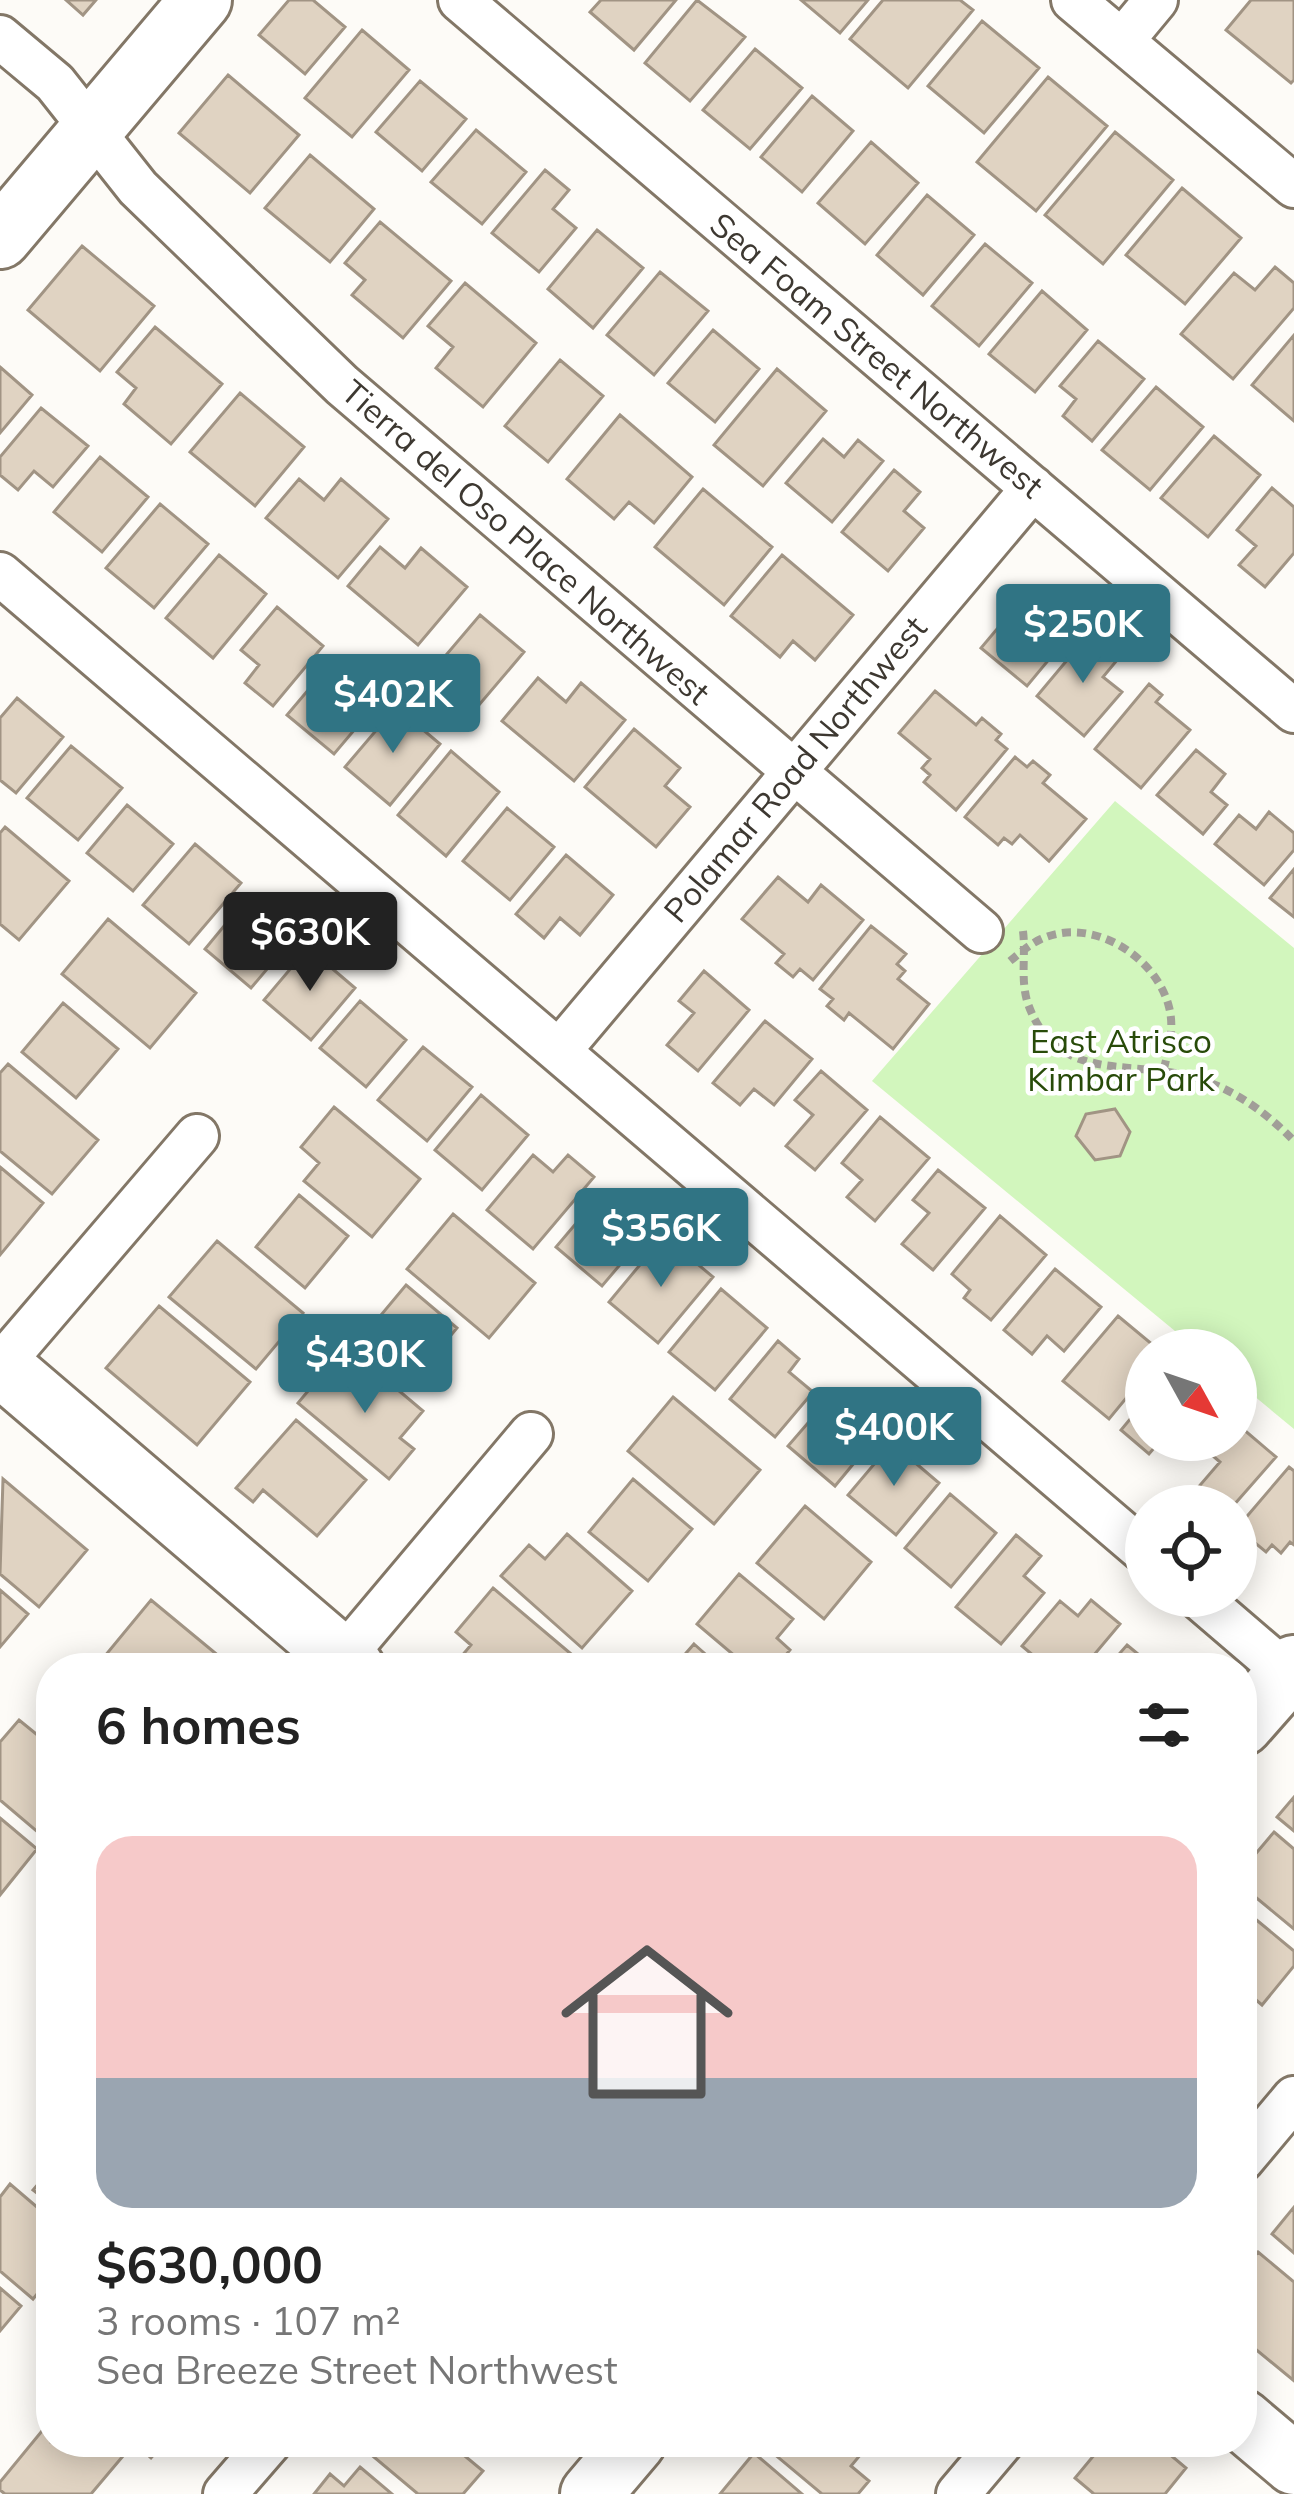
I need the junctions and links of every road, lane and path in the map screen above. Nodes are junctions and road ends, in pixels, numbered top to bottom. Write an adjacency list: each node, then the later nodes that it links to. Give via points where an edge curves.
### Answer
1 (202, 0): 7 (street)
2 (460, 0): 10 (street, Sea Foam Street Northwest)
3 (1073, 0): 6 (street)
4 (1156, 0): 6 (street)
5 (0, 38): 7 (street, Tierra del Oso Place Northwest, via 55,83)
6 (1122, 40): 8 (street)
7 (91, 130): 9 (street); 13 (street, Tierra del Oso Place Northwest, via 138,188 342,385)
8 (1294, 186)
9 (0, 238)
10 (1033, 488): 12 (street, Sea Foam Street Northwest); 13 (street, Polamar Road Northwest)
11 (0, 574): 17 (street)
12 (1294, 711)
13 (794, 771): 14 (street, Tierra del Oso Place Northwest); 17 (street, Polamar Road Northwest)
14 (1001, 926): 15 (path)
15 (1024, 950): 16 (path); 18 (path, via 1029,1005 1048,1036 1090,1065); 18 (path, via 1076,932 1124,947 1168,1003 1173,1032)
16 (1004, 967)
17 (559, 1051): 23 (street)
18 (1162, 1072): 20 (path, via 1237,1096)
19 (197, 1136): 21 (street)
20 (1294, 1141)
21 (0, 1366): 25 (street)
22 (531, 1434): 26 (street)
23 (1125, 1535)
24 (1224, 1617): 27 (street)
25 (329, 1653)
26 (353, 1653)
27 (1291, 1670): 28 (street)
28 (1257, 1708)
29 (1294, 2098): 30 (street)
30 (1257, 2142)
31 (1257, 2433): 35 (street)
32 (257, 2457): 36 (street)
33 (622, 2457): 37 (street)
34 (989, 2457): 38 (street)
35 (1294, 2464)
36 (225, 2494)
37 (591, 2494)
38 (958, 2494)

